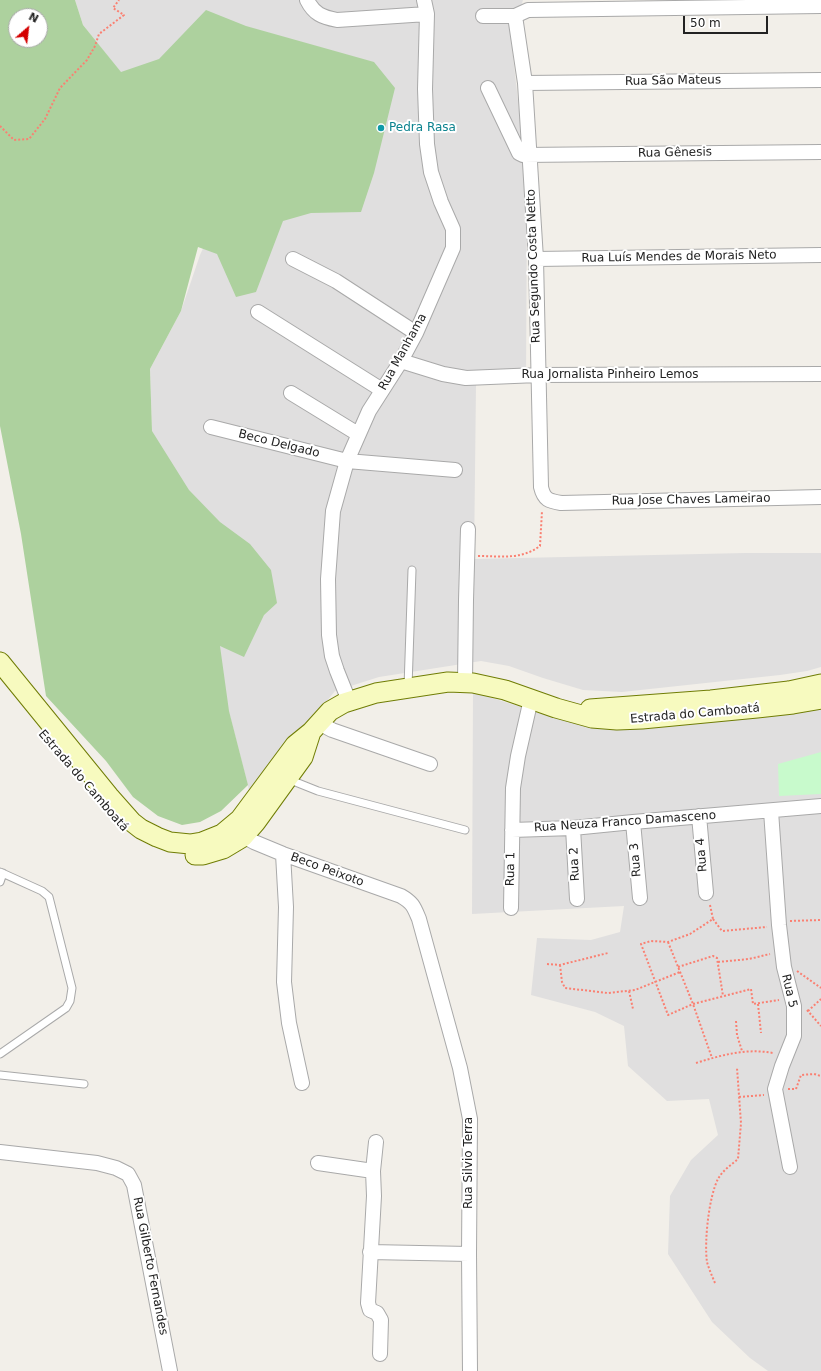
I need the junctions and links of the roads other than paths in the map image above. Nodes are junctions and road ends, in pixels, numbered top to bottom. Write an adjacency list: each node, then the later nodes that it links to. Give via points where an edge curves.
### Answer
1 (307, 0): 5 (street, via 313,10 323,18 337,20)
2 (424, 0): 5 (street, Rua Manhama)
3 (528, 5): 4 (street); 7 (street)
4 (821, 6)
5 (427, 14): 17 (street, Rua Manhama, via 427,144 431,172 454,236 453,248)
6 (483, 16): 7 (street)
7 (515, 16): 9 (street, Rua Segundo Costa Netto)
8 (821, 80): 9 (street, Rua São Mateus)
9 (524, 83): 12 (street, Rua Segundo Costa Netto)
10 (488, 88): 12 (street, via 519,153)
11 (821, 152): 12 (street, Rua Gênesis)
12 (529, 155): 15 (street, Rua Segundo Costa Netto)
13 (821, 255): 15 (street, Rua Luís Mendes de Morais Neto)
14 (293, 258): 17 (street)
15 (536, 259): 20 (street, Rua Segundo Costa Netto)
16 (258, 312): 21 (street)
17 (416, 333): 18 (street, Rua Manhama)
18 (401, 361): 20 (street, Rua Jornalista Pinheiro Lemos, via 466,378); 21 (street, Rua Manhama)
19 (821, 374): 20 (street, Rua Jornalista Pinheiro Lemos)
20 (538, 375): 28 (street, Rua Segundo Costa Netto, via 541,487 543,495 549,501)
21 (382, 390): 24 (street, Rua Manhama)
22 (291, 393): 24 (street)
23 (211, 427): 25 (street, Beco Delgado)
24 (358, 434): 25 (street, Rua Manhama)
25 (347, 461): 26 (street, Beco Delgado); 39 (street, Rua Manhama, via 333,512 328,579 329,635 337,672)
26 (455, 470)
27 (821, 497): 28 (street, Rua Jose Chaves Lameirao)
28 (561, 504)
29 (468, 529): 32 (street)
30 (412, 570): 35 (lane)
31 (0, 662): 41 (main road, Estrada do Camboatá, via 30,698)
32 (465, 682): 35 (main road, Estrada do Camboatá); 36 (main road, Estrada do Camboatá, via 493,686)
33 (0, 683): 41 (main road, Estrada do Camboatá)
34 (821, 684): 38 (main road, Estrada do Camboatá, via 789,690)
35 (408, 688): 39 (main road, Estrada do Camboatá, via 376,693)
36 (531, 699): 38 (main road, Estrada do Camboatá, via 570,712 711,700); 50 (street, via 513,788)
37 (821, 699): 38 (main road, Estrada do Camboatá, via 793,704)
38 (759, 701)
39 (349, 702): 40 (main road, Estrada do Camboatá, via 330,711)
40 (315, 728): 42 (street, via 332,730); 43 (main road, Estrada do Camboatá, via 303,757); 51 (main road, Estrada do Camboatá, via 295,745 248,809)
41 (47, 730): 51 (main road, Estrada do Camboatá, via 132,822 146,832 170,842 190,844)
42 (430, 764)
43 (287, 779): 49 (lane, via 318,791); 51 (main road, Estrada do Camboatá)
44 (821, 806): 45 (street, Rua Neuza Franco Damasceno)
45 (770, 811): 46 (street, Rua Neuza Franco Damasceno); 67 (street, Rua 5, via 783,956 794,1006 794,1036 776,1092)
46 (699, 816): 47 (street, Rua Neuza Franco Damasceno); 55 (street, Rua 4)
47 (633, 822): 48 (street, Rua Neuza Franco Damasceno); 57 (street, Rua 3)
48 (573, 828): 50 (street, Rua Neuza Franco Damasceno); 58 (street, Rua 2)
49 (465, 830)
50 (512, 830): 59 (street, Rua 1)
51 (242, 836): 52 (street, Beco Peixoto)
52 (283, 854): 56 (street, Beco Peixoto); 62 (street, via 286,908 284,982 289,1023)
53 (2, 872): 54 (lane); 60 (lane, via 42,891 49,897 72,988 66,1008)
54 (0, 882)
55 (706, 893)
56 (401, 896): 70 (street, Rua Silvio Terra, via 410,901 419,919 460,1068 470,1119)
57 (640, 898)
58 (577, 899)
59 (511, 908)
60 (0, 1054)
61 (0, 1075): 63 (lane)
62 (302, 1083)
63 (84, 1084)
64 (376, 1142): 68 (street)
65 (0, 1152): 72 (street, Rua Gilberto Fernandes, via 97,1163 128,1174 134,1185)
66 (318, 1163): 68 (street)
67 (790, 1167)
68 (373, 1171): 69 (street)
69 (370, 1252): 70 (street); 71 (street, via 368,1303 370,1310 377,1313 381,1320)
70 (469, 1254): 73 (street, Rua Silvio Terra)
71 (380, 1354)
72 (170, 1371)
73 (470, 1371)

